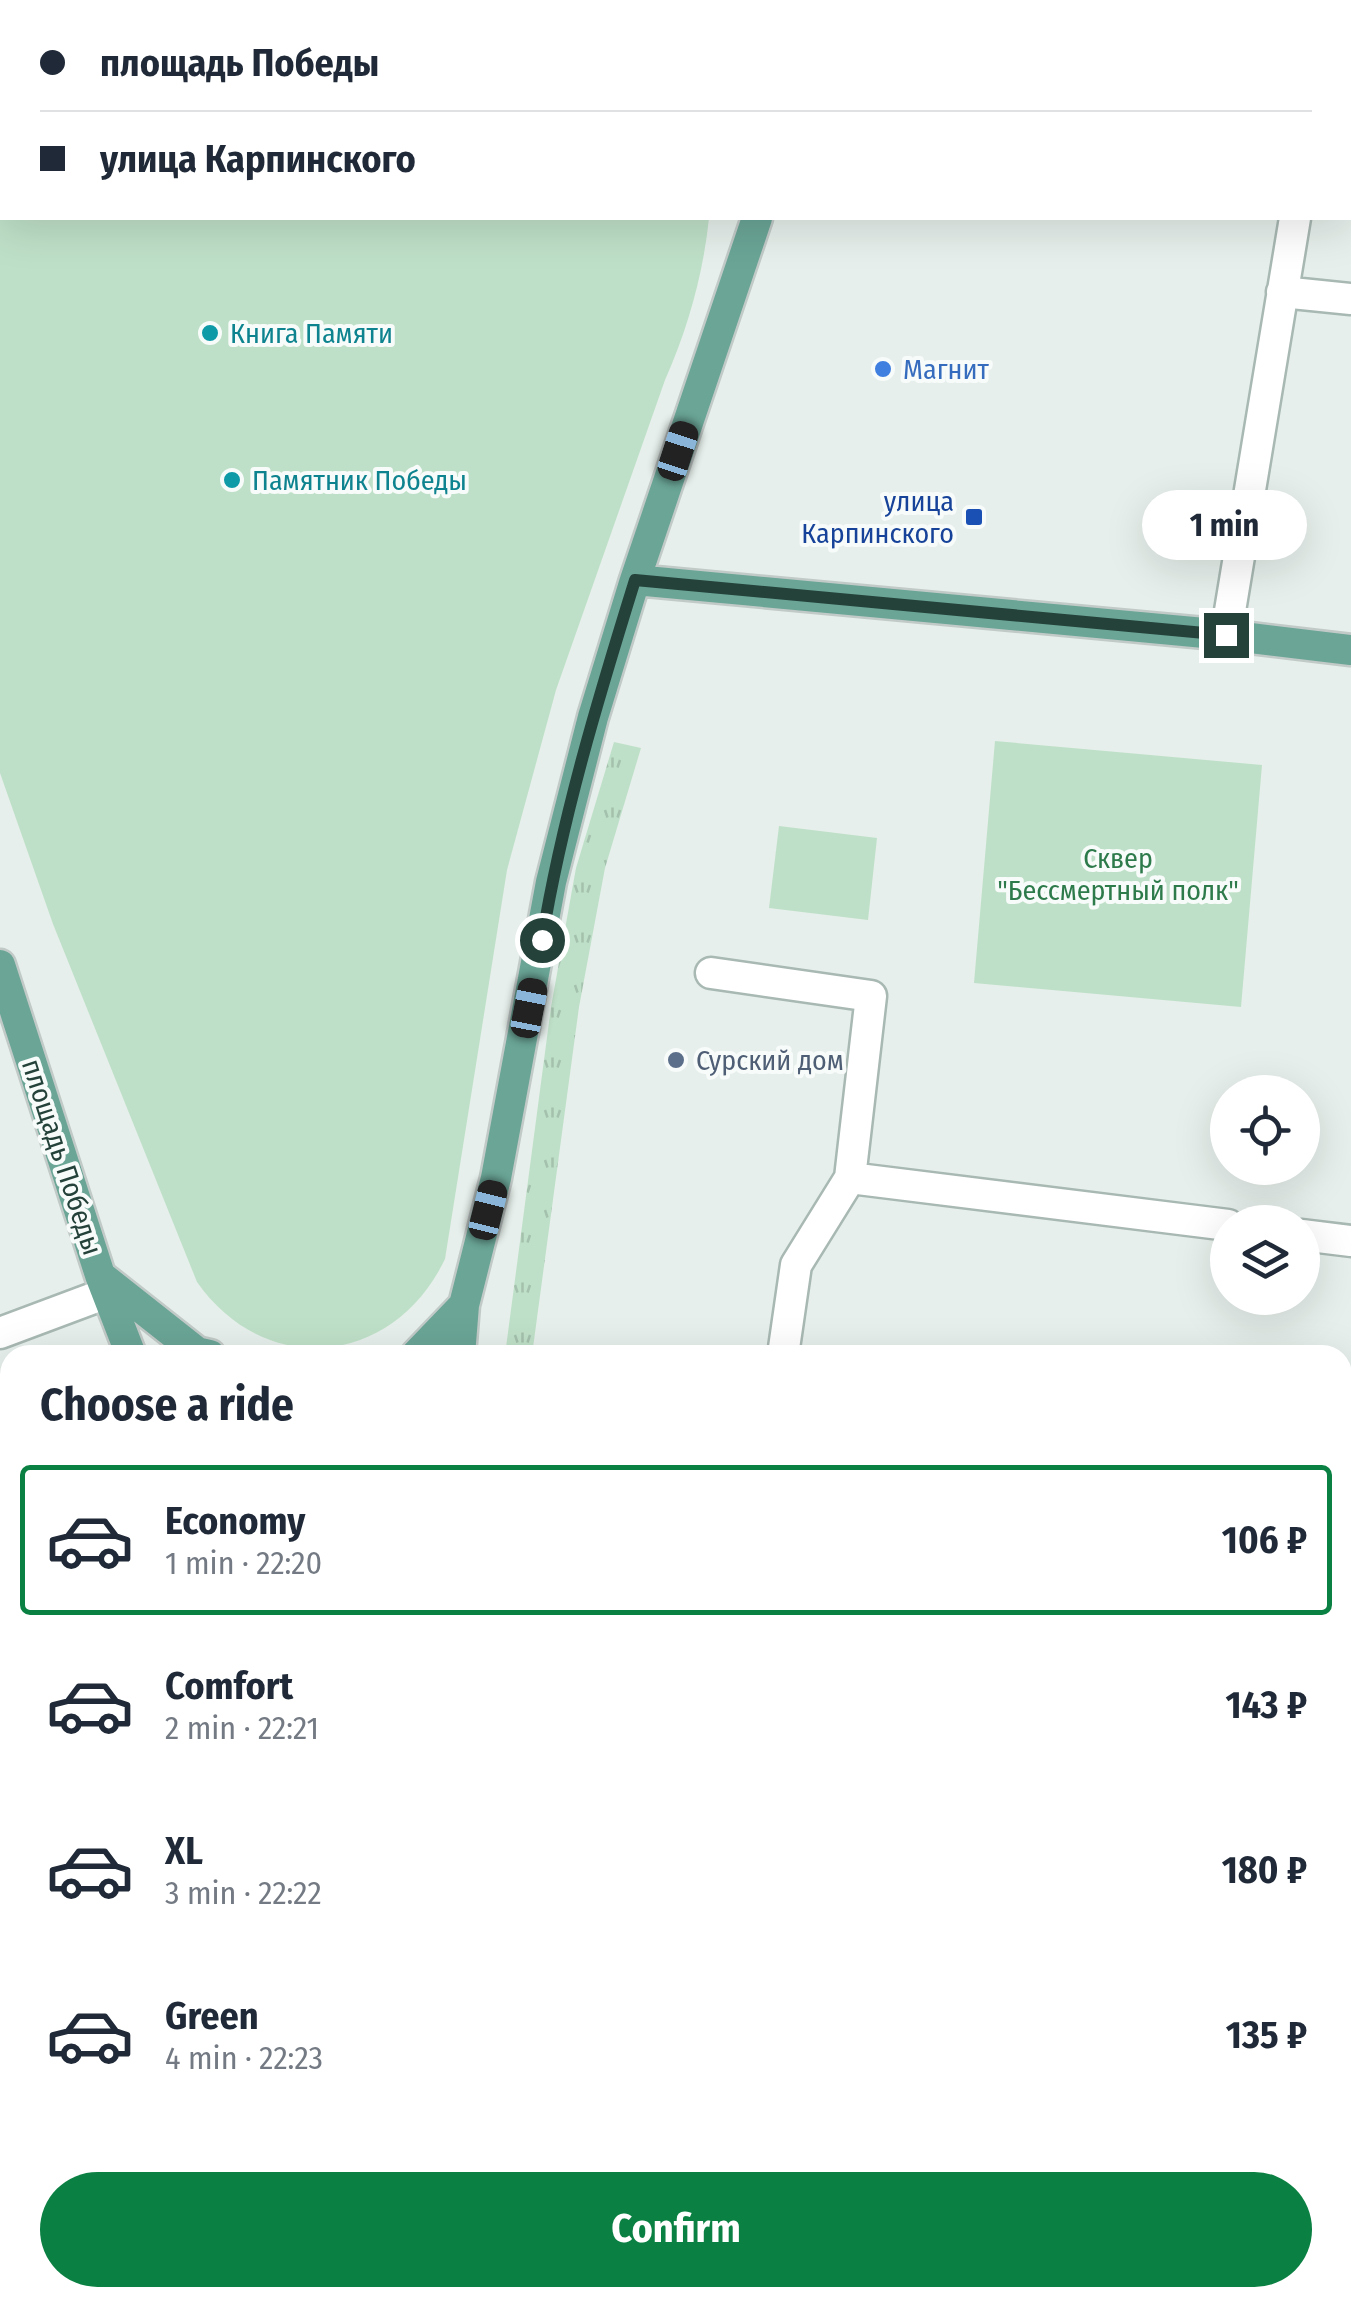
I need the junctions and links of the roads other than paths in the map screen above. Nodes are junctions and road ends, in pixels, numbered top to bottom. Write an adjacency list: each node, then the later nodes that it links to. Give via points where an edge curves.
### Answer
1 (1294, 220): 3 (street)
2 (751, 224): 5 (main road)
3 (1282, 292): 4 (street); 6 (street)
4 (1351, 300)
5 (635, 580): 6 (main road); 15 (main road, via 552,882 496,1178)
6 (1226, 635): 7 (main road)
7 (1351, 650)
8 (0, 965): 14 (main road, площадь Победы)
9 (711, 973): 10 (street, via 870,996)
10 (850, 1178): 11 (street); 21 (street, via 796,1266)
11 (1210, 1223)
12 (1320, 1237): 13 (street)
13 (1351, 1241)
14 (104, 1284): 16 (street); 17 (main road); 18 (main road, площадь Победы)
15 (464, 1305): 19 (main road); 20 (main road)
16 (0, 1333)
17 (127, 1345)
18 (187, 1345)
19 (426, 1345)
20 (461, 1345)
21 (784, 1345)

